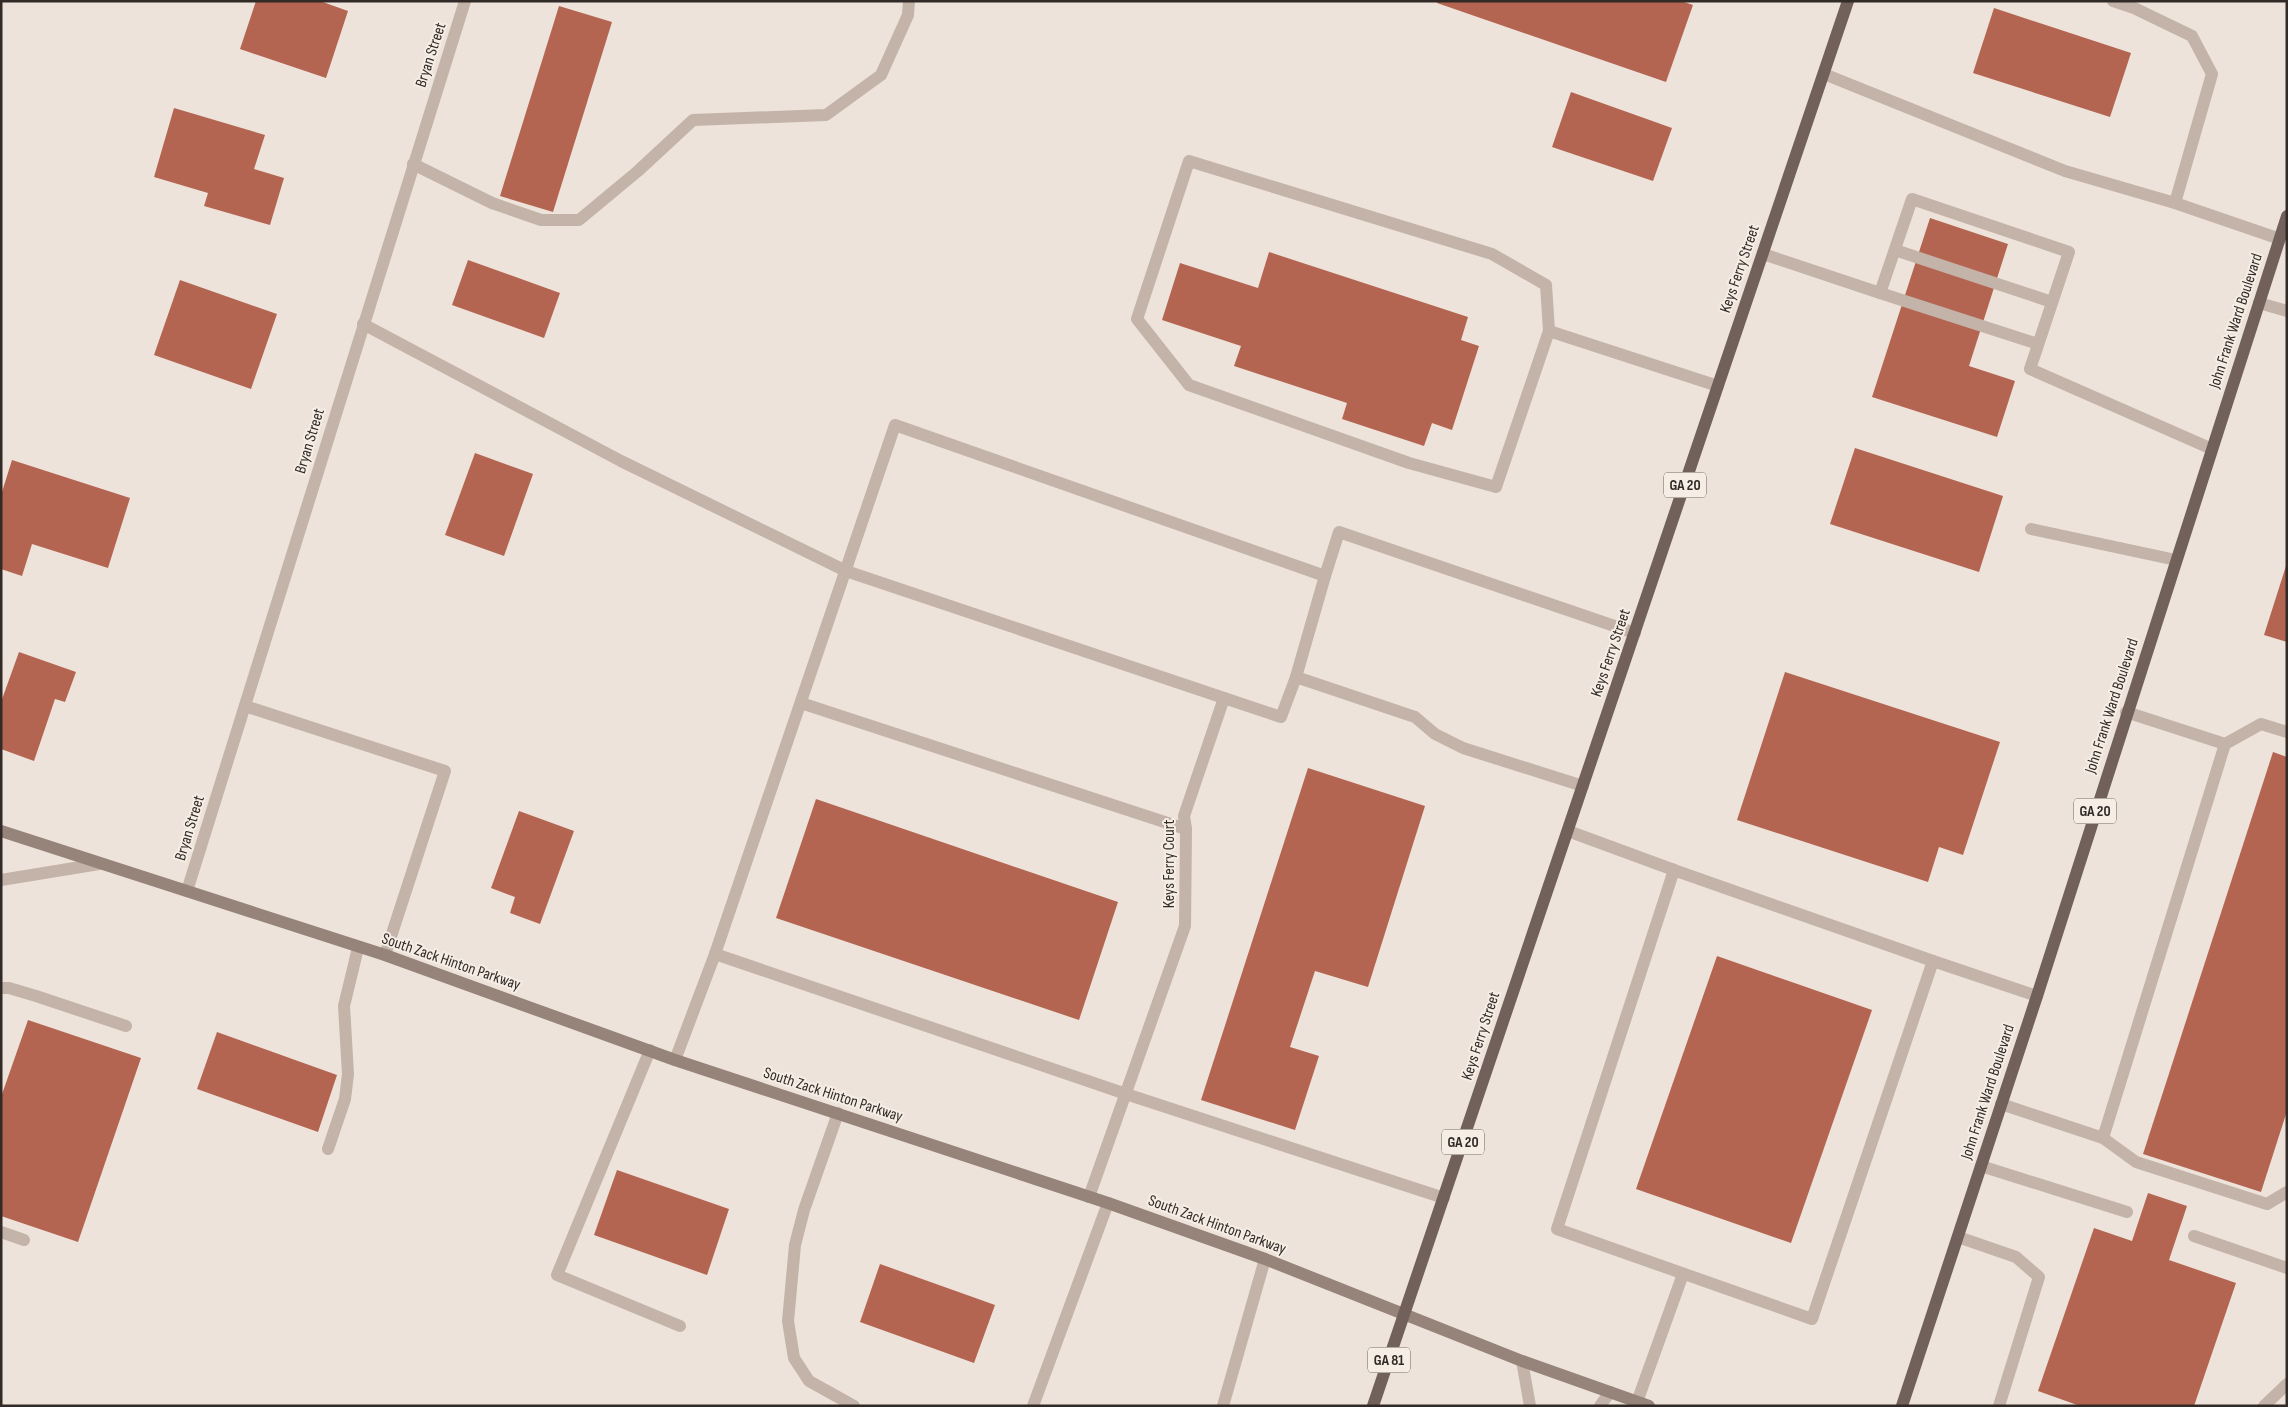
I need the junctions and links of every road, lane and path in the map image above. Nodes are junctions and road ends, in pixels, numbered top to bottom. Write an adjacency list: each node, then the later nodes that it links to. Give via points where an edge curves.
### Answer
1 (465, 1): 6 (street, Bryan Street)
2 (908, 1): 6 (street, via 908,15 881,75 826,115 693,120 579,220 542,220 492,203)
3 (1848, 1): 5 (main road, Keys Ferry Street / GA 20)
4 (2113, 1): 7 (street, via 2192,36 2212,74)
5 (1824, 74): 7 (street, via 2065,170); 11 (main road, Keys Ferry Street / GA 20)
6 (413, 164): 16 (street, Bryan Street)
7 (2175, 203): 9 (street)
8 (2287, 216): 9 (main road, John Frank Ward Boulevard / GA 20)
9 (2280, 238): 14 (main road, John Frank Ward Boulevard / GA 20)
10 (1894, 250): 12 (street); 13 (street); 13 (street, via 1912,198 2069,252)
11 (1763, 254): 12 (street); 19 (main road, Keys Ferry Street / GA 20)
12 (1880, 292): 18 (street)
13 (2052, 302): 18 (street)
14 (2259, 303): 15 (street); 20 (main road, John Frank Ward Boulevard / GA 20)
15 (2287, 311)
16 (363, 324): 23 (street, via 621,461); 29 (street, Bryan Street)
17 (1549, 331): 17 (street, via 1546,285 1492,254 1189,161 1137,320 1189,385 1409,463 1496,487); 19 (street)
18 (2038, 344): 20 (street, via 2030,368)
19 (1718, 386): 25 (main road, Keys Ferry Street / GA 20)
20 (2212, 450): 22 (main road, John Frank Ward Boulevard / GA 20)
21 (2031, 529): 22 (street)
22 (2176, 560): 30 (main road, John Frank Ward Boulevard / GA 20)
23 (846, 571): 24 (street, via 895,425); 27 (street); 28 (street)
24 (1325, 576): 25 (street, via 1339,532); 26 (street)
25 (1635, 633): 33 (main road, Keys Ferry Street / GA 20)
26 (1296, 676): 27 (street, via 1281,717); 33 (street, via 1415,717 1435,734 1463,748)
27 (1224, 698): 34 (street, Keys Ferry Court, via 1184,816)
28 (801, 703): 34 (street); 42 (street)
29 (245, 706): 40 (street, Bryan Street); 43 (street, via 445,771)
30 (2126, 712): 32 (street); 46 (main road, John Frank Ward Boulevard / GA 20)
31 (2287, 732): 32 (street, via 2261,724)
32 (2226, 744): 53 (street)
33 (1583, 786): 36 (main road, Keys Ferry Street / GA 20)
34 (1186, 829): 50 (street, Keys Ferry Court, via 1185,926)
35 (1, 831): 37 (main road, South Zack Hinton Parkway)
36 (1568, 831): 38 (street); 58 (main road, Keys Ferry Street / GA 20)
37 (99, 864): 39 (street); 40 (main road, South Zack Hinton Parkway)
38 (1671, 869): 44 (street); 67 (street, via 1674,870 1557,1229)
39 (1, 880)
40 (187, 891): 41 (main road, South Zack Hinton Parkway)
41 (358, 948): 43 (main road, South Zack Hinton Parkway); 54 (street, via 344,1006 348,1074 345,1099)
42 (715, 954): 49 (street); 50 (street)
43 (385, 955): 48 (main road, South Zack Hinton Parkway)
44 (1933, 961): 46 (street); 67 (street, via 1812,1319)
45 (1, 988): 47 (street, via 36,996)
46 (2037, 996): 51 (main road, John Frank Ward Boulevard / GA 20)
47 (126, 1026)
48 (650, 1050): 49 (main road, South Zack Hinton Parkway); 69 (street, via 557,1276)
49 (676, 1060): 52 (main road, South Zack Hinton Parkway)
50 (1126, 1094): 57 (street, Keys Ferry Court); 58 (street)
51 (2001, 1104): 53 (street); 55 (main road, John Frank Ward Boulevard / GA 20)
52 (838, 1113): 57 (main road, South Zack Hinton Parkway); 74 (street, via 795,1245 788,1321 794,1358 810,1380)
53 (2103, 1138): 56 (street, via 2136,1162 2266,1204)
54 (328, 1149)
55 (1981, 1166): 60 (street); 63 (main road, John Frank Ward Boulevard / GA 20)
56 (2287, 1192)
57 (1089, 1197): 59 (main road, South Zack Hinton Parkway)
58 (1444, 1198): 68 (main road, Keys Ferry Street / GA 20)
59 (1108, 1203): 65 (main road, South Zack Hinton Parkway); 75 (street)
60 (2127, 1212)
61 (1, 1232): 64 (street)
62 (2194, 1236): 66 (street)
63 (1958, 1237): 80 (main road, John Frank Ward Boulevard / GA 20); 81 (street, via 2016,1257 2039,1277)
64 (24, 1240)
65 (1265, 1259): 68 (main road, South Zack Hinton Parkway); 76 (street)
66 (2287, 1268)
67 (1683, 1274): 73 (street)
68 (1404, 1314): 70 (main road, South Zack Hinton Parkway); 77 (main road, GA 81)
69 (680, 1326)
70 (1522, 1361): 72 (main road, South Zack Hinton Parkway); 78 (street)
71 (2287, 1384): 82 (street)
72 (1610, 1392): 73 (main road, South Zack Hinton Parkway); 79 (street)
73 (1643, 1404)
74 (854, 1406)
75 (1032, 1406)
76 (1223, 1406)
77 (1373, 1406)
78 (1530, 1406)
79 (1600, 1406)
80 (1902, 1406)
81 (1998, 1406)
82 (2264, 1406)

